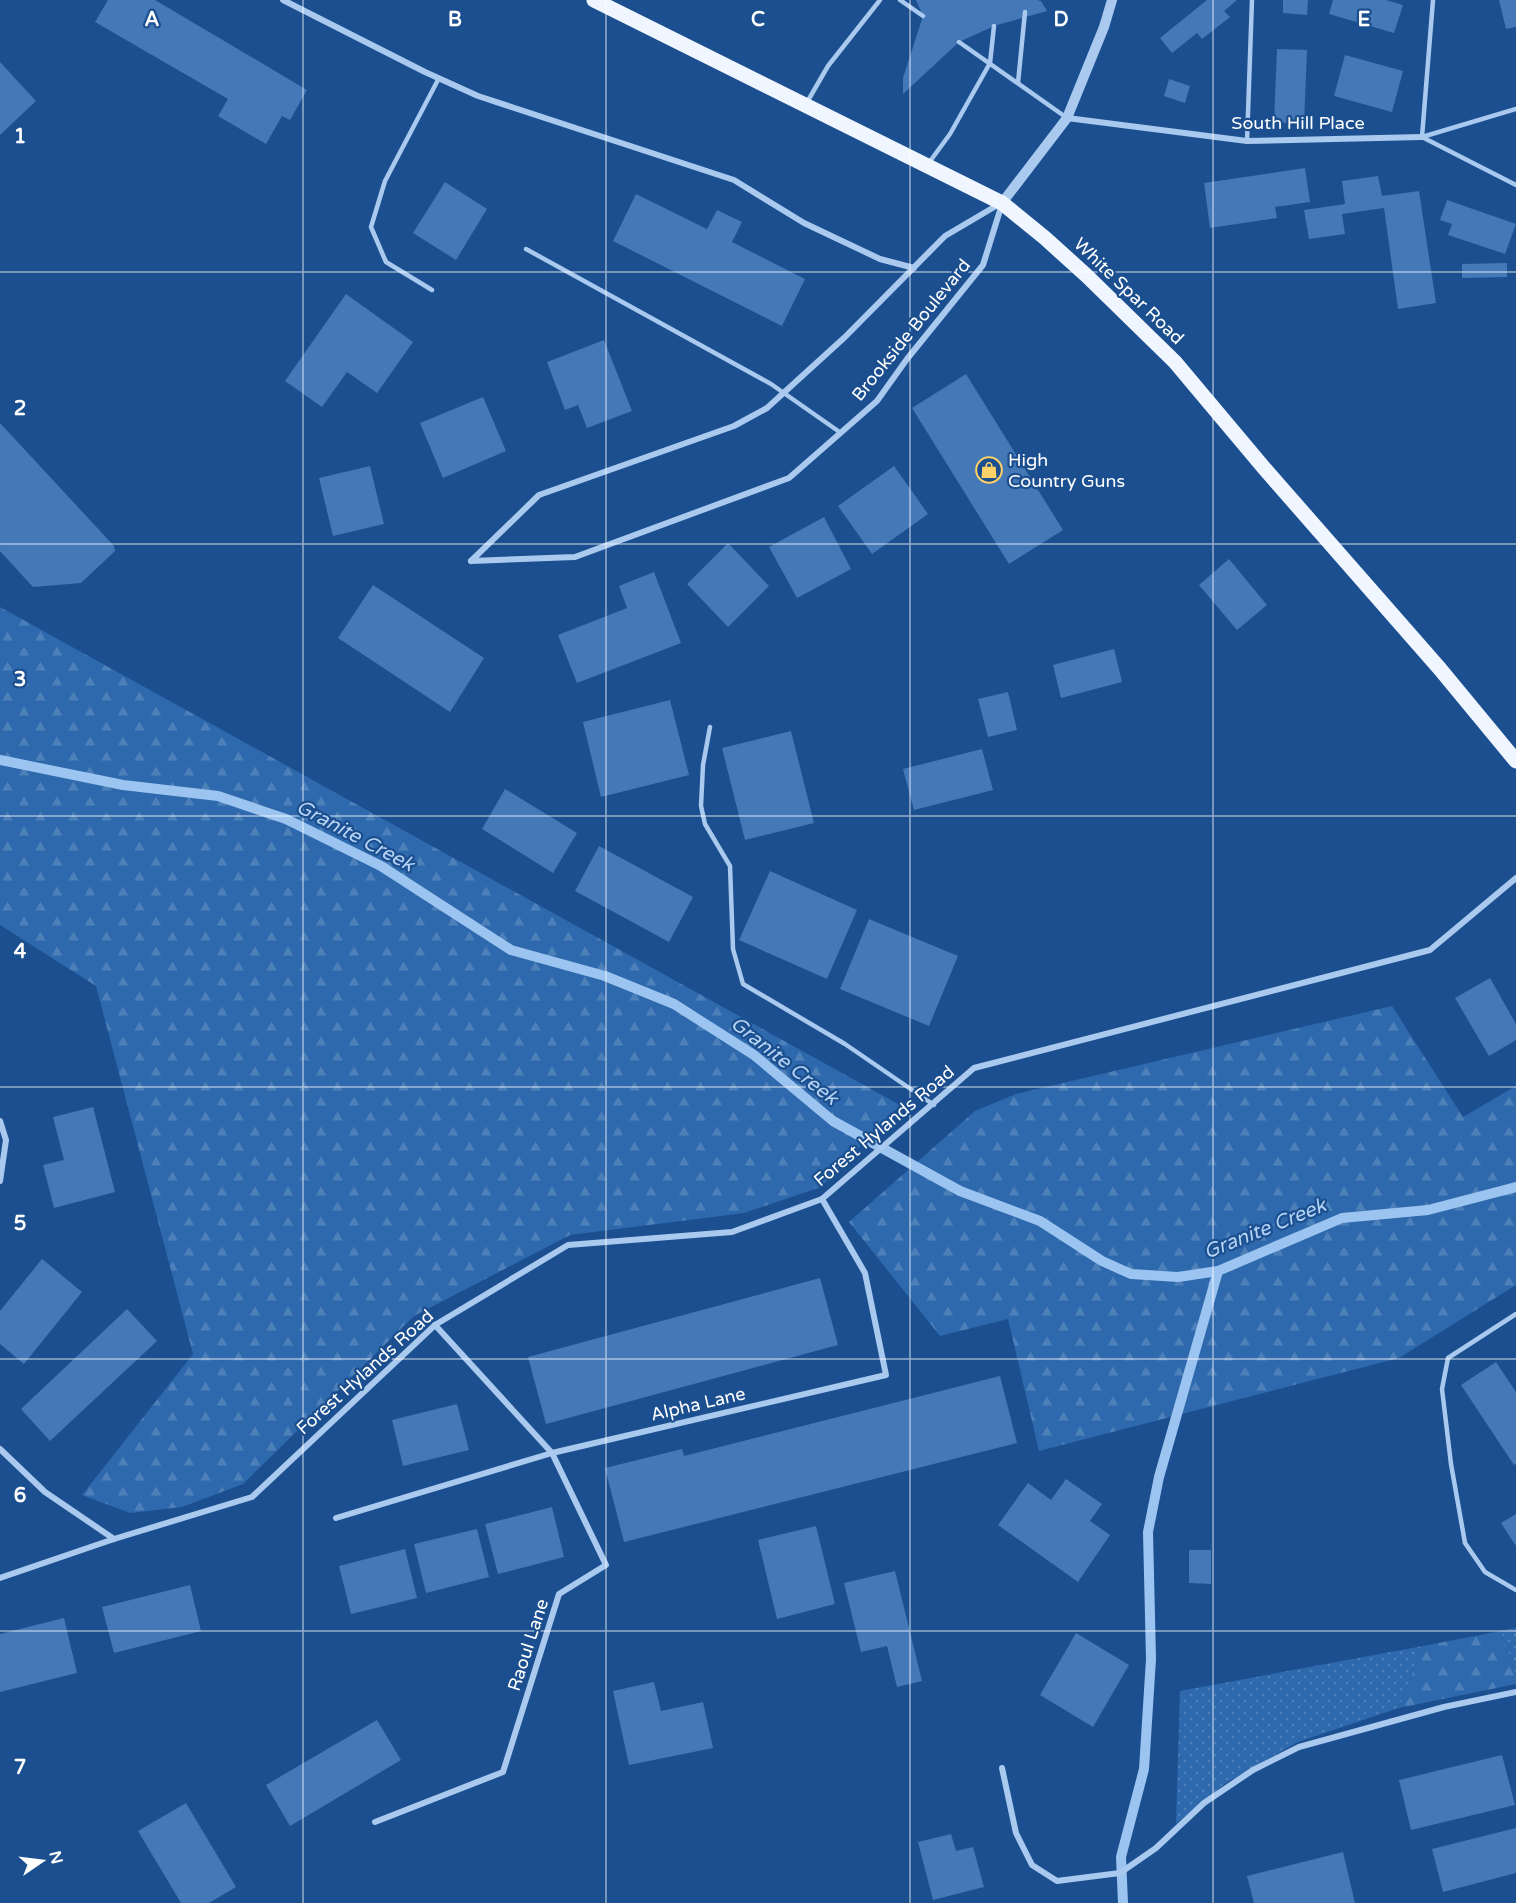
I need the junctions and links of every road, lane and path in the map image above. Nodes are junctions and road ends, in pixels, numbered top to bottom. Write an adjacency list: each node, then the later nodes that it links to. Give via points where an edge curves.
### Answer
1 (283, 0): 13 (street)
2 (594, 0): 15 (main road, White Spar Road)
3 (880, 0): 15 (lane, via 828,66)
4 (900, 0): 9 (lane)
5 (1112, 0): 17 (street)
6 (1252, 0): 19 (lane)
7 (1433, 0): 18 (lane)
8 (1025, 12): 14 (lane)
9 (924, 16)
10 (994, 26): 12 (lane)
11 (959, 42): 12 (lane)
12 (990, 63): 14 (lane); 20 (lane)
13 (439, 78): 24 (street, via 478,96 734,180 804,223 880,259); 25 (lane, via 385,181 371,227 386,262)
14 (1018, 83): 17 (lane)
15 (805, 106): 20 (main road, White Spar Road)
16 (1516, 109): 18 (lane)
17 (1067, 118): 19 (street, South Hill Place); 22 (street)
18 (1422, 137): 19 (street, South Hill Place); 21 (lane)
19 (1247, 141)
20 (927, 166): 22 (main road, White Spar Road)
21 (1516, 185)
22 (1002, 203): 24 (street, Brookside Boulevard, via 945,236); 27 (street, Brookside Boulevard, via 983,265 877,400); 29 (main road, White Spar Road, via 1087,276 1175,363)
23 (526, 249): 26 (lane)
24 (914, 268): 26 (street, Brookside Boulevard)
25 (432, 290)
26 (783, 393): 27 (lane); 27 (street, Brookside Boulevard, via 767,408 734,426 539,495 471,561 574,557 789,478)
27 (841, 433)
28 (710, 727): 31 (lane, via 701,806 705,824 730,866 733,949 743,984 845,1044)
29 (1516, 761)
30 (1516, 878): 31 (street, Forest Hylands Road, via 1430,950 974,1068)
31 (934, 1105): 34 (street, Forest Hylands Road)
32 (0, 1121): 33 (street, via 6,1140)
33 (0, 1181)
34 (822, 1199): 36 (street, Forest Hylands Road, via 732,1232 568,1245); 38 (street, Alpha Lane, via 865,1273 886,1375)
35 (1516, 1314): 42 (lane, via 1448,1358 1442,1389 1465,1543 1485,1572)
36 (435, 1325): 38 (street, Raoul Lane); 40 (street, Forest Hylands Road, via 252,1497)
37 (0, 1449): 40 (street, via 45,1492)
38 (552, 1453): 39 (street, Alpha Lane); 45 (street, Raoul Lane, via 606,1565 560,1594 503,1772)
39 (336, 1518)
40 (114, 1539): 41 (street, Forest Hylands Road)
41 (0, 1578)
42 (1516, 1590)
43 (1516, 1692): 44 (street, via 1444,1707 1299,1747 1253,1770 1204,1803 1156,1848 1120,1873 1057,1881 1032,1865 1016,1833)
44 (1002, 1768)
45 (375, 1822)

